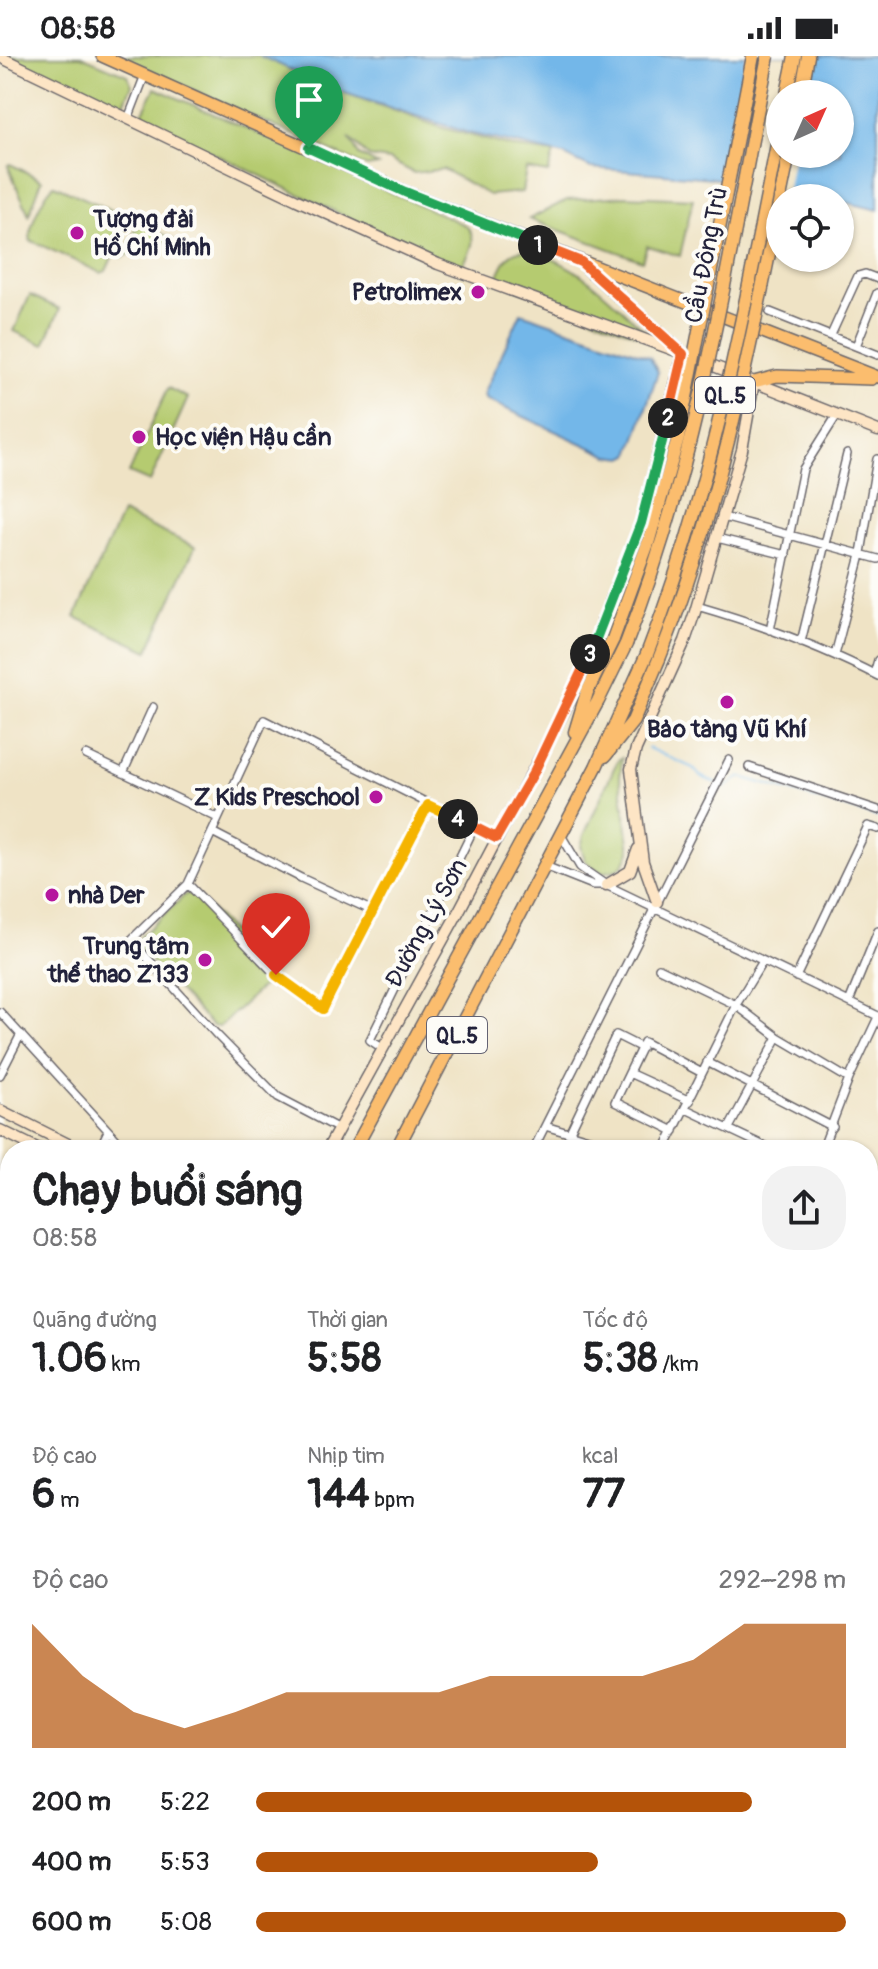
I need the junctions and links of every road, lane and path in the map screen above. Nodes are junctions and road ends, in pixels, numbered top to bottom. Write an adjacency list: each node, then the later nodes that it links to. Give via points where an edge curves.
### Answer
1 (102, 56): 7 (main road)
2 (753, 56): 36 (highway, Cầu Đông Trù / QL.5, bridge, via 678,438)
3 (768, 56): 38 (highway, Cầu Đông Trù / QL.5, bridge, via 691,440 661,548)
4 (795, 56): 8 (highway)
5 (808, 56): 9 (highway)
6 (0, 57): 10 (street)
7 (145, 75): 10 (street); 12 (main road, via 405,192)
8 (790, 80)
9 (804, 80)
10 (128, 119): 19 (street, via 438,264)
11 (772, 168): 40 (highway, Cầu Đông Trù / QL.5, bridge, via 713,449)
12 (581, 262): 19 (main road); 21 (main road)
13 (766, 262): 40 (highway, QL.5, bridge, via 712,507 678,615)
14 (878, 279): 17 (street, via 858,276)
15 (877, 293): 18 (street)
16 (770, 312): 17 (street)
17 (831, 335): 18 (street)
18 (856, 346): 20 (street)
19 (683, 354): 22 (street); 57 (street, Đường Lý Sơn, via 641,523 612,600 577,687)
20 (878, 355)
21 (878, 378): 22 (main road, via 777,376)
22 (754, 382): 23 (street); 27 (street)
23 (837, 415): 24 (street); 28 (street, via 803,469)
24 (878, 431)
25 (847, 454): 30 (street)
26 (877, 459): 31 (street)
27 (723, 517): 28 (street); 29 (street)
28 (791, 534): 30 (street); 32 (street)
29 (717, 538): 32 (street); 34 (street)
30 (825, 545): 31 (street); 37 (street)
31 (861, 554): 33 (street); 39 (street)
32 (786, 555): 35 (street)
33 (878, 559)
34 (697, 606): 35 (street); 51 (street, via 633,759)
35 (770, 630): 37 (street)
36 (613, 639): 45 (highway, Đường Lý Sơn, via 587,692)
37 (801, 642): 39 (street)
38 (626, 644): 45 (highway, Đường Lý Sơn / QL.5)
39 (835, 655): 42 (street)
40 (653, 656): 56 (highway, QL.5)
41 (878, 660): 42 (street)
42 (876, 675)
43 (153, 707): 48 (street)
44 (86, 755): 48 (street)
45 (567, 756): 96 (highway, Đường Lý Sơn / QL.5)
46 (729, 760): 61 (street)
47 (749, 767): 50 (street)
48 (123, 773): 52 (street)
49 (428, 805): 52 (street, via 264,720); 53 (street); 62 (street)
50 (878, 810)
51 (636, 815): 60 (street, via 638,850 633,867); 61 (street)
52 (218, 818): 55 (street)
53 (474, 828): 57 (street); 74 (street, via 370,1040)
54 (878, 829): 66 (street, via 868,826)
55 (212, 832): 59 (street); 62 (street)
56 (561, 835): 58 (highway, QL.5); 60 (street, via 580,867)
57 (496, 838): 74 (street, Đường Lý Sơn)
58 (545, 866): 60 (street); 97 (highway, QL.5)
59 (188, 884): 62 (street, via 276,975 323,1009); 86 (street, via 131,940 278,1097)
60 (606, 885): 61 (street)
61 (656, 905): 64 (street); 83 (street)
62 (373, 911)
63 (878, 931): 67 (street)
64 (763, 961): 66 (street); 68 (street)
65 (659, 968): 68 (street)
66 (796, 977): 67 (street)
67 (849, 1002): 70 (street)
68 (736, 1005): 72 (street); 75 (street)
69 (0, 1012): 71 (street)
70 (878, 1017): 79 (street)
71 (21, 1034): 78 (street); 88 (street)
72 (778, 1037): 79 (street); 80 (street)
73 (643, 1045): 76 (street); 77 (street); 90 (street, via 616,1035)
74 (382, 1048): 86 (street, Đường Lý Sơn)
75 (707, 1062): 77 (street); 80 (street)
76 (629, 1073): 81 (street); 89 (street, via 615,1102)
77 (702, 1073): 81 (street)
78 (0, 1075)
79 (849, 1079): 84 (street)
80 (752, 1085): 84 (street); 85 (street)
81 (688, 1105): 85 (street); 89 (street)
82 (0, 1110): 92 (street)
83 (545, 1126): 90 (street); 98 (street)
84 (833, 1127): 102 (street)
85 (729, 1128): 101 (street)
86 (339, 1129): 95 (street, Đường Lý Sơn)
87 (0, 1130): 91 (street)
88 (108, 1131): 93 (street); 94 (street)
89 (674, 1131): 100 (street)
90 (569, 1134): 99 (street)
91 (20, 1140)
92 (60, 1140)
93 (104, 1140)
94 (117, 1140)
95 (333, 1140)
96 (359, 1140)
97 (401, 1140)
98 (538, 1140)
99 (590, 1140)
100 (669, 1140)
101 (753, 1140)
102 (827, 1140)

